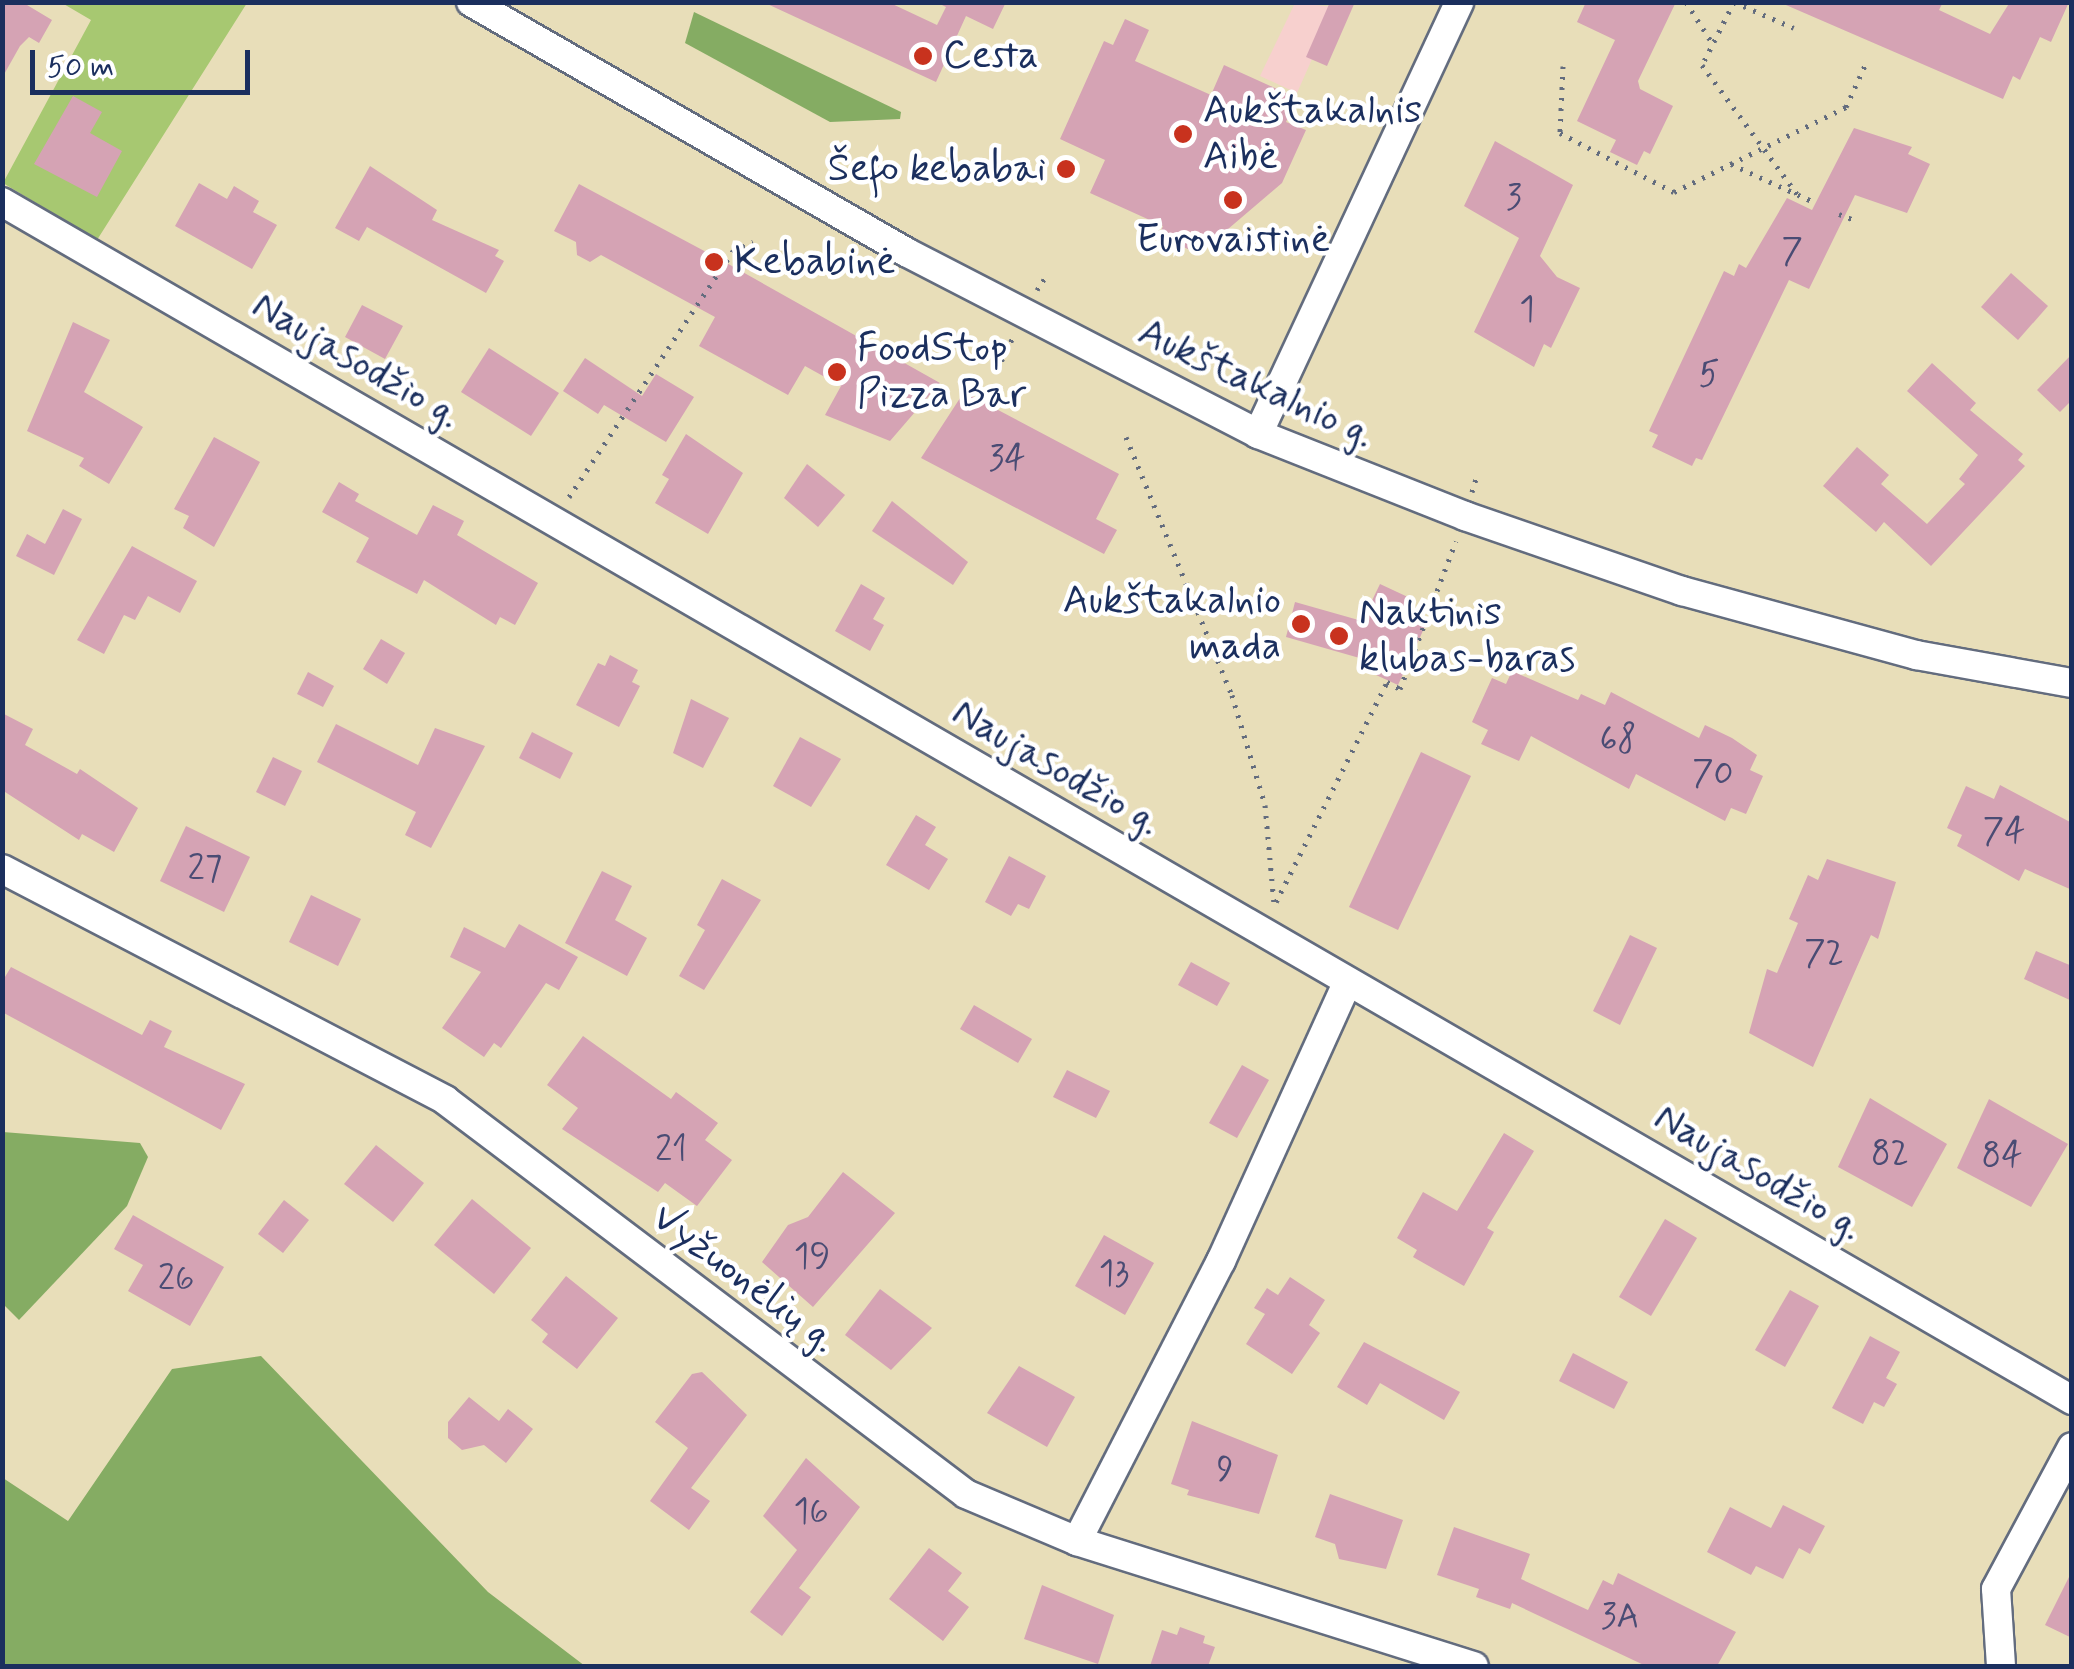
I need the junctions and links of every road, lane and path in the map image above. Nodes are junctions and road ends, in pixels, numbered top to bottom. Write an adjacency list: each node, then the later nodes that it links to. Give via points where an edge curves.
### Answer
1 (471, 2): 17 (street, Aukštakalnio g., via 923,261)
2 (1460, 2): 17 (street)
3 (1686, 2): 6 (path)
4 (1734, 2): 5 (path); 6 (path)
5 (1794, 28)
6 (1713, 44): 9 (path, via 1702,65)
7 (1866, 60): 9 (path, via 1846,108)
8 (1562, 66): 10 (path, via 1560,133 1674,192)
9 (1766, 147): 10 (path); 11 (path)
10 (1732, 164): 11 (path)
11 (1798, 194): 13 (path)
12 (2, 202): 24 (street, Naujasodžio g.)
13 (1816, 203)
14 (1839, 214): 15 (path)
15 (1857, 222)
16 (753, 242): 20 (path, via 734,251)
17 (1258, 434): 21 (street, Aukštakalnio g.)
18 (1126, 437): 21 (path, via 1232,695 1265,805 1274,904 1386,682 1400,688 1433,615)
19 (1478, 476): 21 (path)
20 (567, 500)
21 (1465, 516): 22 (street, Aukštakalnio g., via 1682,591 1916,655)
22 (2072, 683)
23 (2, 869): 27 (street, Vyžuonėlių g., via 445,1100 931,1473)
24 (1347, 982): 25 (street, Naujasodžio g.); 27 (street, via 1221,1261)
25 (2072, 1400)
26 (2072, 1447): 29 (street, via 1996,1589)
27 (1076, 1542): 28 (street, Vyžuonėlių g.)
28 (1474, 1666)
29 (2001, 1666)

